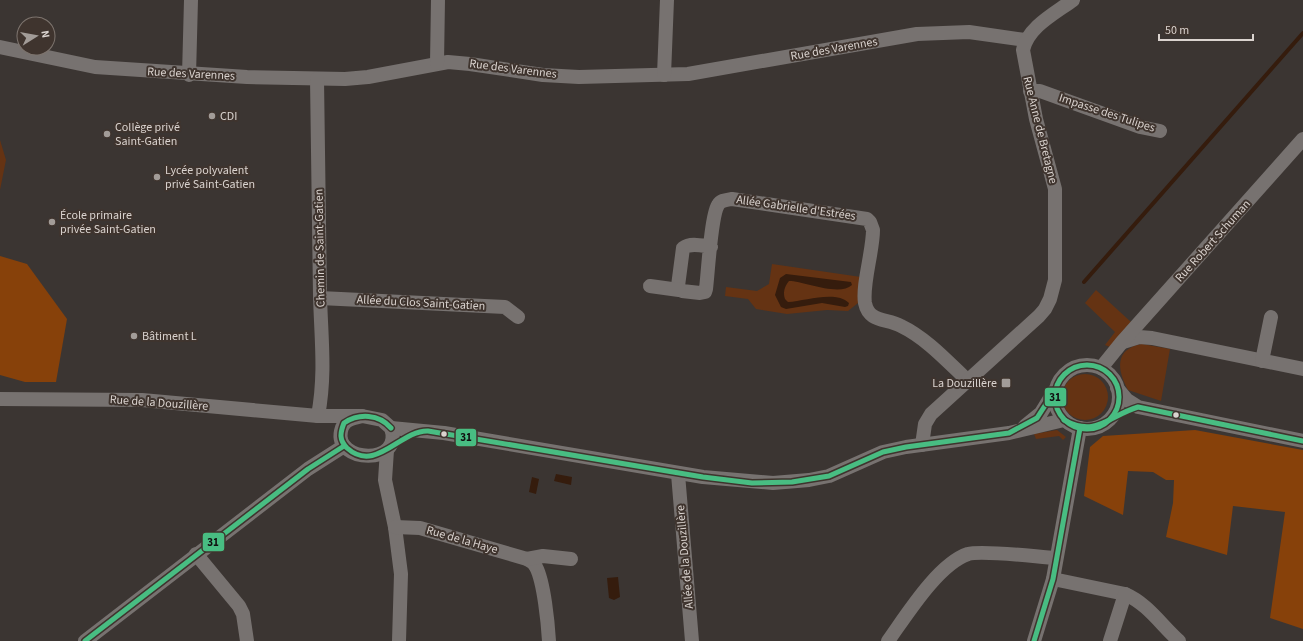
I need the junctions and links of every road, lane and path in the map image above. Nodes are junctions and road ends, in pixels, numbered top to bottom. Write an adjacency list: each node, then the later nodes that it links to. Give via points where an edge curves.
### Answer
1 (191, 0): 8 (street)
2 (438, 0): 7 (street)
3 (667, 0): 9 (street)
4 (1073, 0): 5 (street, via 1038,26)
5 (1025, 40): 9 (street, Rue des Varennes, via 969,32 917,34); 11 (street, Rue Anne de Bretagne, via 1023,50)
6 (0, 47): 8 (street, Rue des Varennes, via 95,68)
7 (437, 63): 9 (street, Rue des Varennes, via 470,64 543,75); 10 (street, Rue des Varennes, via 368,77)
8 (189, 75): 10 (street, Rue des Varennes)
9 (664, 75)
10 (317, 79): 17 (street, Chemin de Saint-Gatien)
11 (1030, 91): 12 (street, Impasse des Tulipes, via 1040,92 1140,127); 24 (street, Rue Anne de Bretagne, via 1055,189 1056,266 1053,289 1042,313)
12 (1160, 131)
13 (1303, 139): 20 (street, Rue Robert Schuman)
14 (711, 247): 16 (street, via 693,245 684,248); 16 (street, Allée Gabrielle d'Estrées, via 705,292); 24 (street, Allée Gabrielle d'Estrées, via 715,212 724,200 732,199 867,219 872,226 873,235 865,296 867,311 872,317 905,328)
15 (650, 286): 16 (street, Allée Gabrielle d'Estrées)
16 (679, 290)
17 (320, 298): 18 (street, Allée du Clos Saint-Gatien, via 505,307); 29 (street, Chemin de Saint-Gatien, via 323,388)
18 (518, 317)
19 (1271, 317): 21 (street)
20 (1122, 342): 21 (street, via 1138,337 1152,338); 22 (street, Rue Robert Schuman)
21 (1262, 360): 23 (street)
22 (1101, 368): 25 (street, via 1110,375); 26 (street, via 1085,365 1075,367 1059,381)
23 (1303, 369)
24 (968, 380): 39 (street, Rue Anne de Bretagne, via 931,414 925,424)
25 (1117, 388): 28 (street, via 1127,400); 31 (street, via 1118,403)
26 (1056, 390): 32 (street, via 1055,402); 37 (street, via 1037,418)
27 (0, 399): 29 (street, Rue de la Douzillère, via 142,400)
28 (1138, 407): 31 (street); 38 (street)
29 (318, 416): 30 (street, Rue de la Douzillère); 33 (street, Rue de la Douzillère)
30 (362, 416): 33 (street, via 350,419); 34 (street, via 382,420)
31 (1111, 417): 35 (street, via 1100,426)
32 (1064, 420): 35 (street); 37 (street)
33 (342, 426): 40 (street, via 341,440)
34 (391, 428): 36 (street); 41 (street, via 392,439)
35 (1080, 428): 47 (street)
36 (421, 432): 41 (street); 43 (street, via 444,433)
37 (1008, 433): 39 (street)
38 (1303, 441)
39 (922, 445): 43 (street, via 883,452 829,476 792,482 752,483)
40 (344, 446): 42 (street, via 356,453); 46 (street, via 308,469)
41 (388, 449): 42 (street, via 380,454); 44 (street)
42 (368, 455): 44 (street)
43 (678, 474): 56 (street, Allée de la Douzillère)
44 (385, 480): 45 (street)
45 (395, 528): 48 (street, Rue de la Haye, via 420,528); 54 (street, via 401,574)
46 (196, 554): 52 (street); 53 (street, via 239,606 243,614)
47 (1056, 558): 50 (street); 57 (street, via 969,554 957,559 926,590)
48 (527, 559): 49 (street, Rue de la Haye, via 543,556); 55 (street, via 533,562 538,572)
49 (571, 559)
50 (1053, 579): 51 (street); 58 (street)
51 (1125, 594): 59 (street); 60 (street, via 1148,608)
52 (85, 641)
53 (246, 641)
54 (399, 641)
55 (549, 641)
56 (692, 641)
57 (888, 641)
58 (1034, 641)
59 (1110, 641)
60 (1179, 641)

